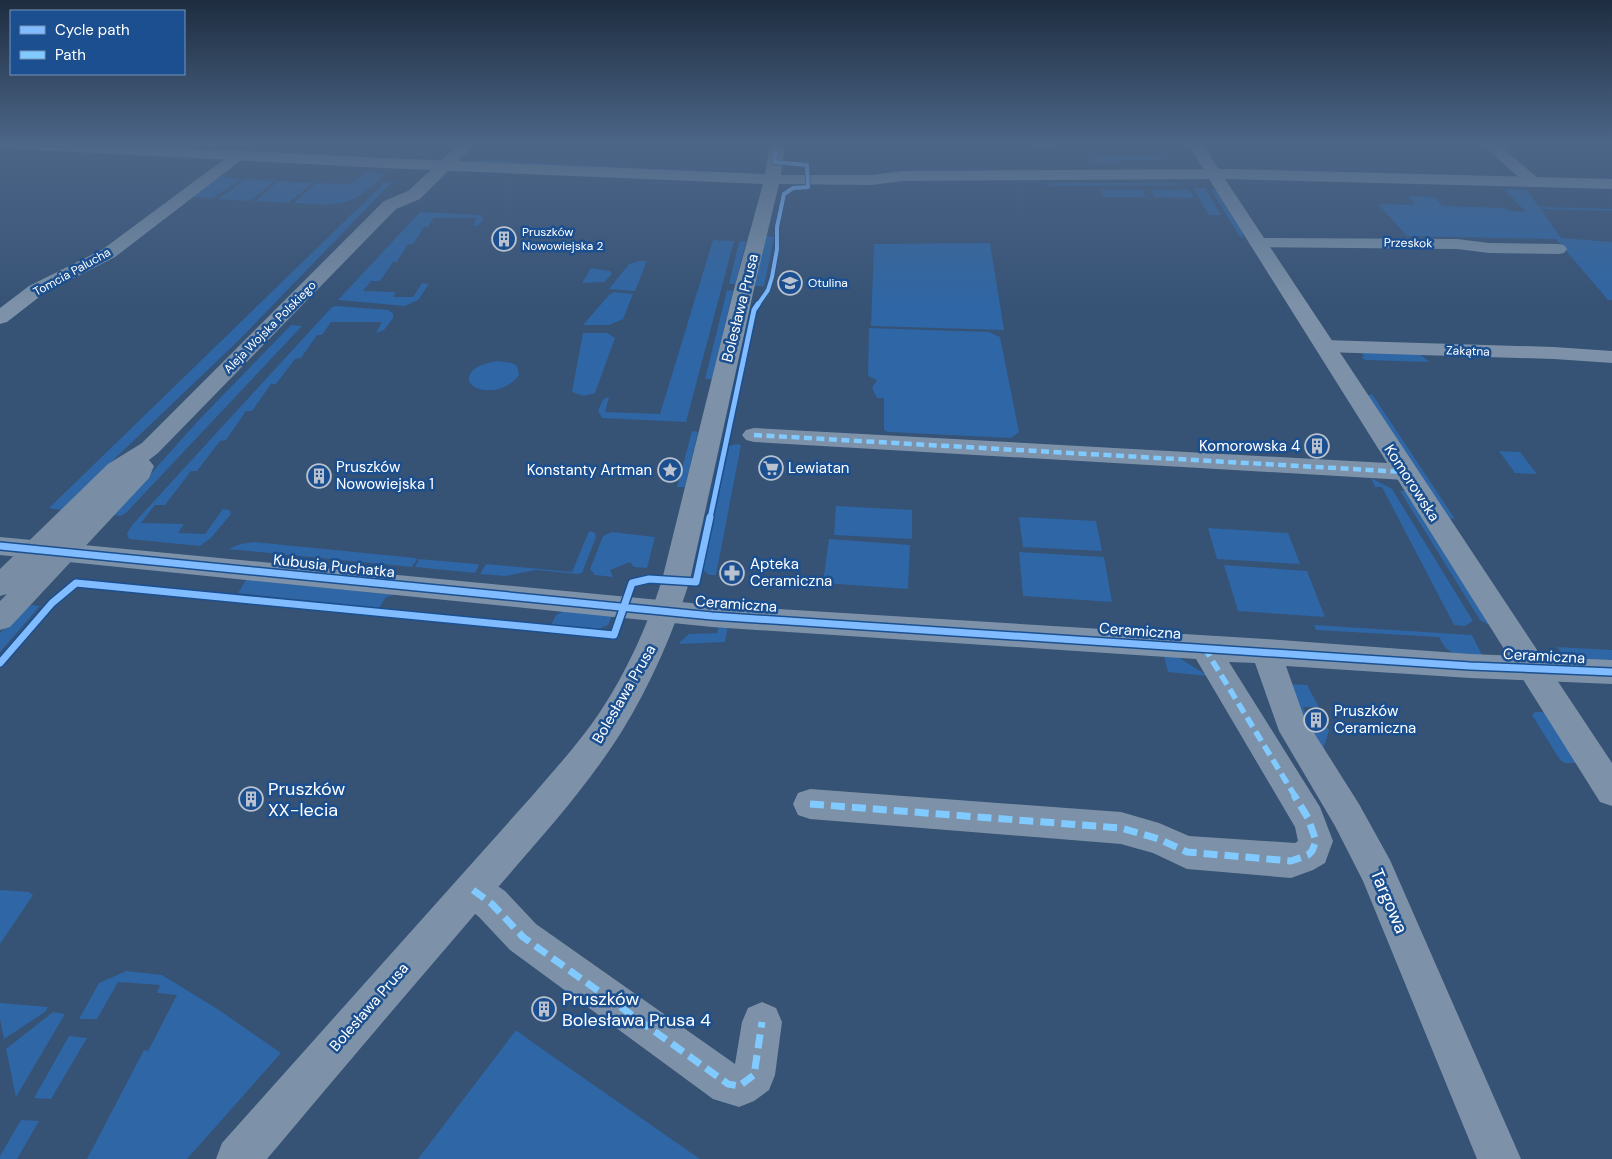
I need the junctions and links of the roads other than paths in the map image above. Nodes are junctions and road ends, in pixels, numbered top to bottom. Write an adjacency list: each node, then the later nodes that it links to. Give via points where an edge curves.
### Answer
1 (183, 197): 9 (street, Tomcia Palucha, via 109,253 36,290)
2 (390, 197): 6 (main road, Aleja Wojska Polskiego)
3 (409, 197): 6 (main road, Aleja Wojska Polskiego)
4 (768, 197): 19 (street, Bolesława Prusa)
5 (1229, 197): 7 (street, Komorowska)
6 (390, 205): 13 (main road, Aleja Wojska Polskiego)
7 (1258, 243): 8 (street, Przeskok, via 1447,244); 10 (street, Komorowska)
8 (1558, 249)
9 (0, 318)
10 (1324, 346): 11 (street, Zakątna); 14 (street, Komorowska)
11 (1612, 357)
12 (754, 435): 14 (street)
13 (150, 448): 16 (main road, Aleja Wojska Polskiego, via 116,470); 17 (main road, Aleja Wojska Polskiego, via 140,472)
14 (1405, 472): 23 (street, Komorowska)
15 (0, 546): 16 (street, Kubusia Puchatka)
16 (36, 549): 17 (street, Kubusia Puchatka); 18 (main road, Aleja Wojska Polskiego)
17 (66, 552): 19 (street, Kubusia Puchatka); 20 (main road, Aleja Wojska Polskiego)
18 (0, 586)
19 (666, 611): 21 (street, Ceramiczna); 27 (street, Bolesława Prusa, via 636,678 593,747)
20 (0, 619)
21 (1204, 648): 22 (street, Ceramiczna); 26 (street, via 1308,818 1316,835 1316,845 1304,858 1291,861 1187,852 1159,839 1121,828)
22 (1266, 651): 23 (street, Ceramiczna); 30 (street, Targowa, via 1290,722 1355,829 1377,872)
23 (1533, 669): 24 (street, Ceramiczna); 25 (street, Komorowska)
24 (1612, 672)
25 (1612, 791)
26 (810, 804)
27 (473, 890): 28 (street, via 492,904 523,937 728,1084 739,1086 754,1075); 29 (street, Bolesława Prusa)
28 (762, 1022)
29 (238, 1159)
30 (1499, 1159)

